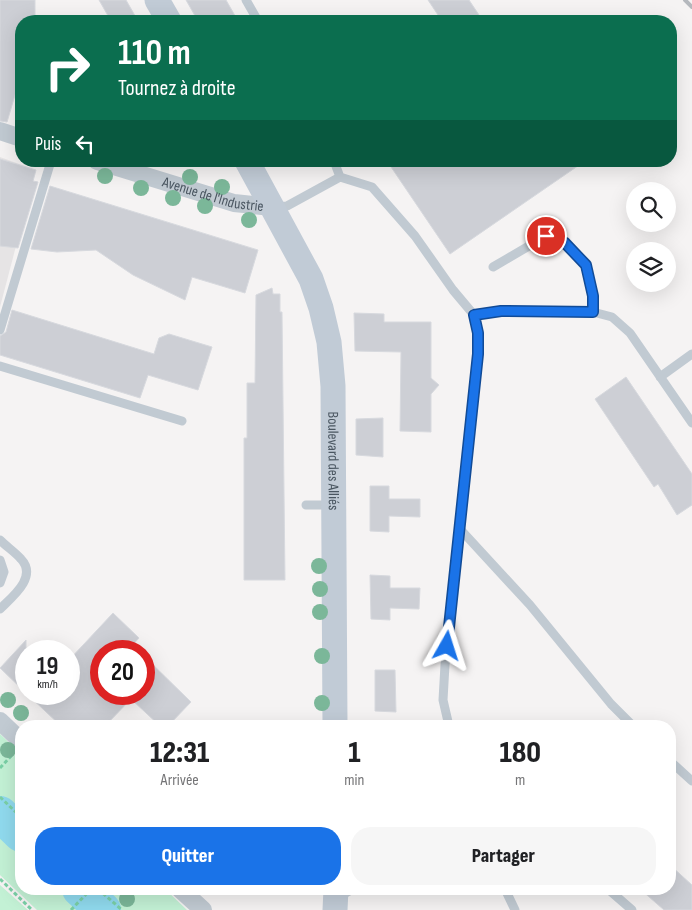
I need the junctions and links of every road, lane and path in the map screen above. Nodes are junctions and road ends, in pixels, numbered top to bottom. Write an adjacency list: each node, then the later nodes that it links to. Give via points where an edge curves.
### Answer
1 (157, 0): 3 (main road)
2 (246, 0): 4 (lane)
3 (166, 15)
4 (255, 15)
5 (0, 131): 6 (street)
6 (15, 136)
7 (49, 167): 16 (lane)
8 (116, 167): 12 (street, Avenue de l'Industrie, via 234,204)
9 (250, 167): 12 (main road, Boulevard des Alliés)
10 (336, 167): 11 (lane)
11 (340, 178): 12 (lane, via 287,206); 15 (lane, via 372,187 415,236)
12 (272, 207): 23 (main road, Boulevard des Alliés, via 311,279 329,342)
13 (493, 268): 14 (lane, via 546,236 565,243 586,265)
14 (593, 312): 15 (lane, via 501,311); 19 (lane, via 612,317 630,333)
15 (474, 315): 24 (lane, via 478,354)
16 (0, 330)
17 (692, 354): 19 (lane)
18 (0, 366): 20 (lane)
19 (660, 377): 21 (lane)
20 (182, 421)
21 (692, 423)
22 (306, 505): 23 (lane)
23 (333, 505): 29 (main road, Boulevard des Alliés)
24 (460, 529): 30 (lane, via 445,665 443,700); 31 (lane, via 530,605)
25 (0, 540): 28 (lane, via 26,565 26,572 22,587)
26 (0, 560): 27 (lane, via 4,572)
27 (0, 583)
28 (0, 609)
29 (335, 720)
30 (448, 720)
31 (627, 720)
32 (0, 721): 33 (street)
33 (15, 735)
34 (676, 766): 35 (lane)
35 (692, 781)
36 (0, 797): 37 (path)
37 (15, 811)
38 (0, 879): 39 (path)
39 (15, 894)
40 (17, 895): 47 (path)
41 (85, 895): 46 (path)
42 (105, 895): 48 (path)
43 (187, 895): 49 (street)
44 (508, 895): 50 (lane)
45 (615, 895): 51 (lane)
46 (72, 908)
47 (32, 910)
48 (122, 910)
49 (203, 910)
50 (515, 910)
51 (632, 910)

